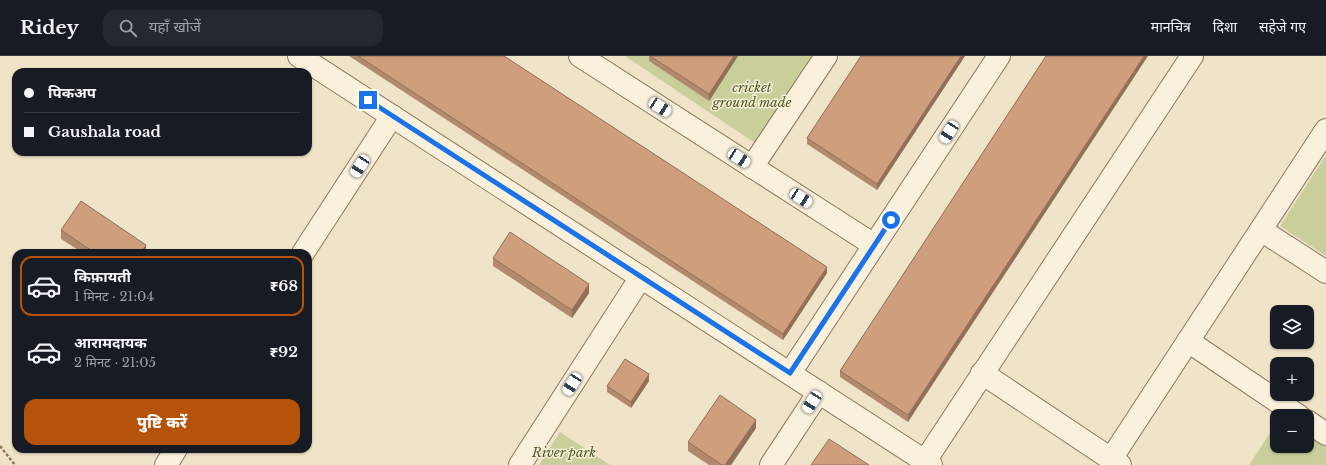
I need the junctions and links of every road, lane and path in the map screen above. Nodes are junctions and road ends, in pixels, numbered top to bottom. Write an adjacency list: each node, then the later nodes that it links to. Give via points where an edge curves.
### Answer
1 (580, 56): 8 (street)
2 (826, 56): 8 (street)
3 (999, 56): 10 (street)
4 (1192, 56): 16 (street)
5 (308, 58): 6 (street)
6 (392, 116): 11 (street); 13 (street)
7 (1326, 130): 9 (street)
8 (752, 167): 10 (street)
9 (1261, 230): 12 (street); 14 (street)
10 (874, 245): 15 (street)
11 (306, 249)
12 (1326, 272)
13 (641, 277): 15 (street); 27 (street)
14 (1188, 341): 18 (street); 23 (street)
15 (790, 373): 17 (street)
16 (982, 373): 23 (street); 24 (street)
17 (819, 392): 24 (street); 28 (street)
18 (1290, 409)
19 (1314, 426): 20 (street)
20 (1326, 434)
21 (0, 446): 25 (path)
22 (174, 453): 26 (street)
23 (1115, 462)
24 (928, 463)
25 (15, 465)
26 (166, 465)
27 (520, 465)
28 (771, 465)

